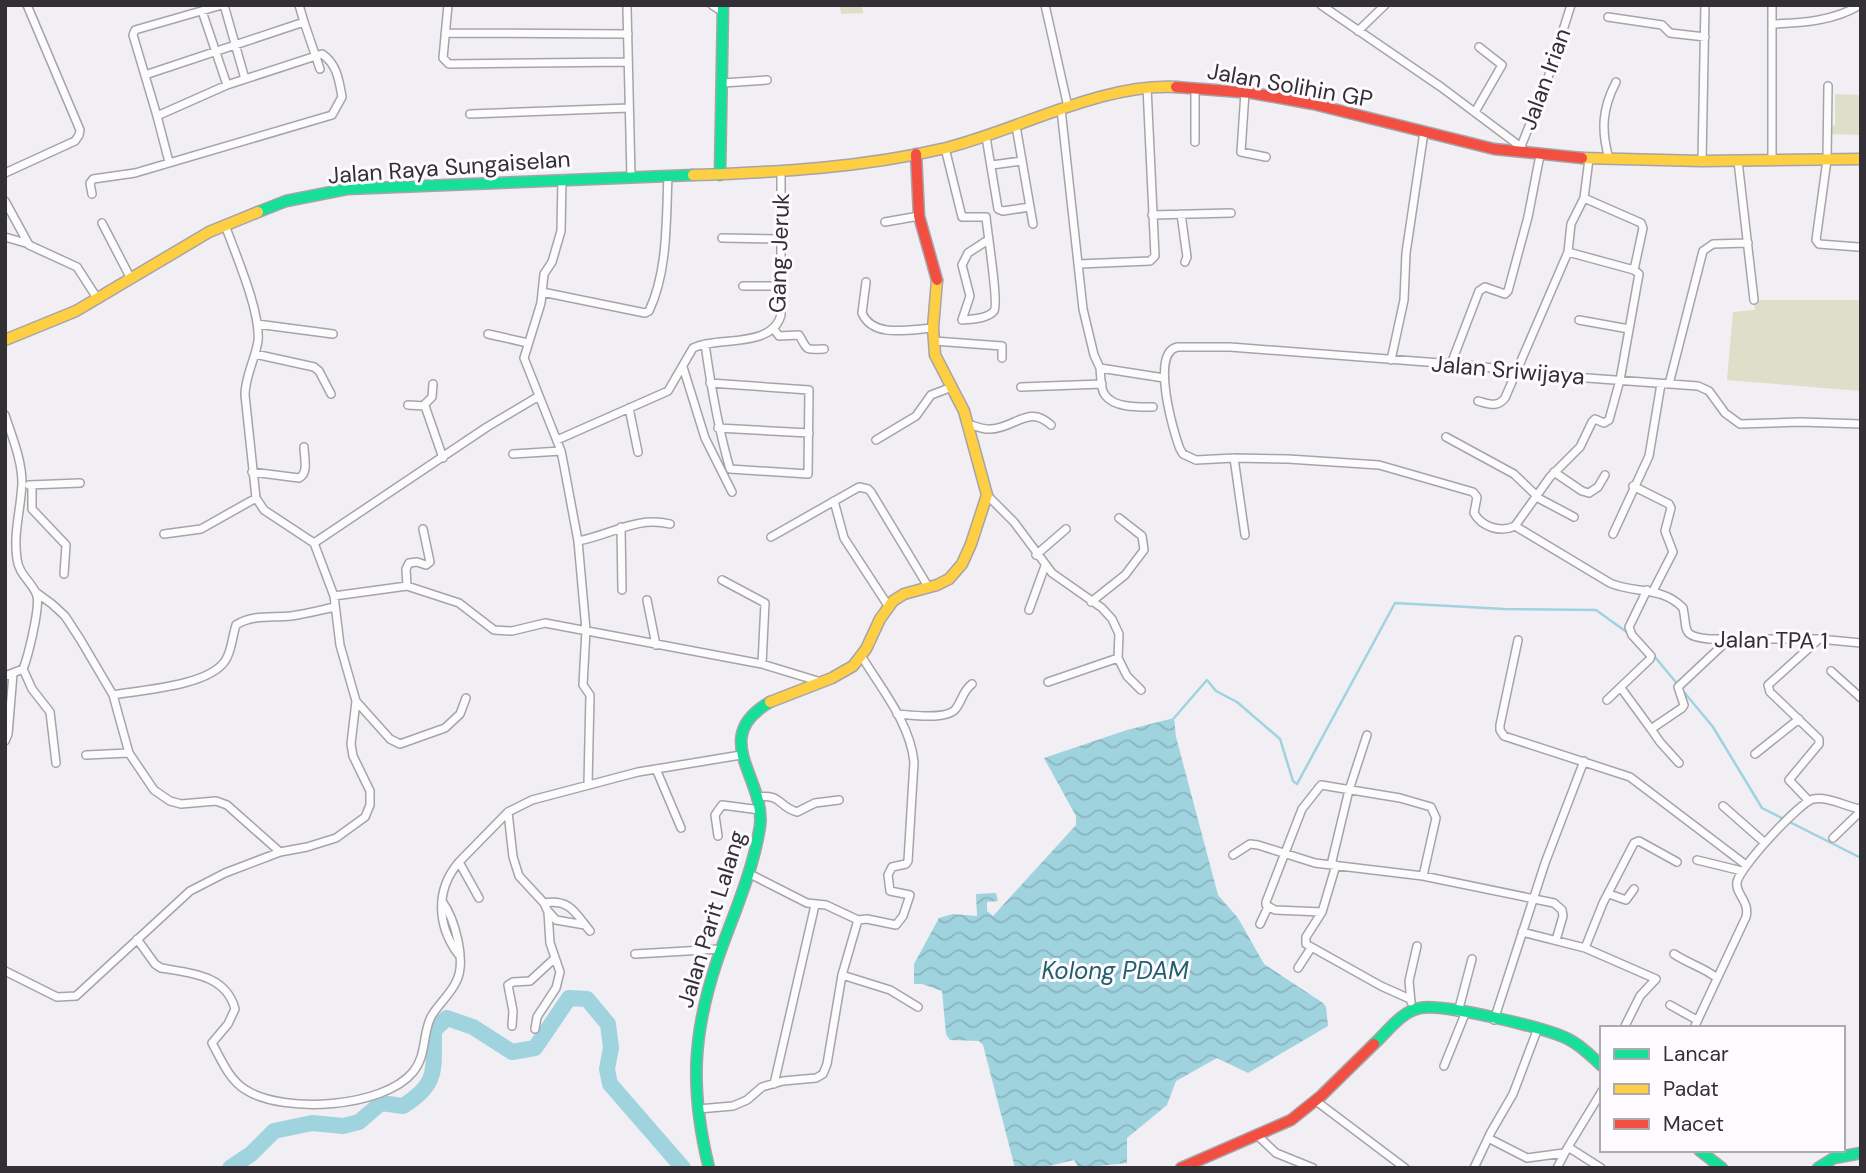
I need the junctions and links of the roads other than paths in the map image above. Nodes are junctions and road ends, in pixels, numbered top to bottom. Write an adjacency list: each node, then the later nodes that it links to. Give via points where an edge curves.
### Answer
1 (27, 5): 63 (street, via 79,135 75,141)
2 (223, 5): 15 (street); 23 (street)
3 (300, 5): 17 (street)
4 (448, 5): 20 (street)
5 (712, 5): 14 (street)
6 (1045, 5): 40 (street)
7 (1321, 5): 19 (street)
8 (1385, 5): 19 (street)
9 (1571, 5): 49 (street, Jalan Irian)
10 (1705, 5): 22 (street)
11 (1772, 5): 18 (street)
12 (1860, 5): 18 (street, via 1806,23)
13 (627, 8): 21 (street)
14 (723, 9): 33 (main road)
15 (202, 11): 25 (street); 29 (street, via 135,30)
16 (1608, 17): 22 (street)
17 (304, 22): 23 (street); 26 (street)
18 (1772, 23): 60 (street)
19 (1358, 31): 41 (street)
20 (445, 33): 21 (street); 27 (street, via 443,58 449,64)
21 (628, 34): 27 (street)
22 (1705, 37): 58 (street)
23 (236, 44): 25 (street); 30 (street)
24 (1479, 47): 41 (street, via 1502,65)
25 (217, 51): 29 (street); 34 (street)
26 (315, 56): 28 (street); 30 (street); 61 (street, via 322,54 330,60 339,80 342,97 332,115)
27 (628, 62): 39 (street)
28 (320, 69)
29 (145, 75): 43 (street)
30 (245, 79): 34 (street)
31 (767, 80): 33 (street)
32 (1616, 82): 54 (street, via 1604,111)
33 (723, 83): 65 (main road)
34 (227, 85): 43 (street)
35 (1828, 86): 56 (street)
36 (1147, 87): 37 (main road, Jalan Solihin GP); 40 (main road, Jalan Solihin GP); 75 (street)
37 (1195, 88): 38 (main road, Jalan Solihin GP); 47 (street)
38 (1245, 92): 45 (main road, Jalan Solihin GP); 52 (street, via 1241,152)
39 (628, 108): 42 (street); 67 (street)
40 (1064, 108): 44 (main road, Jalan Solihin GP); 90 (street)
41 (1475, 112): 49 (street)
42 (470, 114)
43 (158, 116): 61 (street)
44 (1016, 126): 46 (main road, Jalan Solihin GP); 57 (street)
45 (1424, 132): 49 (main road, Jalan Solihin GP, via 1494,149); 113 (street, via 1406,253 1404,300)
46 (986, 137): 48 (main road, Jalan Solihin GP); 62 (street)
47 (1195, 142)
48 (945, 148): 50 (main road, Jalan Solihin GP); 84 (street, via 962,217 986,217)
49 (1520, 150): 51 (main road, Jalan Solihin GP)
50 (916, 154): 64 (main road, Jalan Solihin GP); 76 (main road)
51 (1540, 155): 53 (main road, Jalan Solihin GP); 114 (street, via 1507,291 1485,287 1479,291)
52 (1266, 157)
53 (1589, 159): 54 (main road, Jalan Solihin GP); 70 (street)
54 (1609, 159): 58 (main road, Jalan Solihin GP)
55 (1861, 159): 56 (main road, Jalan Solihin GP)
56 (1827, 160): 60 (main road, Jalan Solihin GP); 87 (street, via 1816,242)
57 (1021, 161): 62 (street); 72 (street)
58 (1702, 161): 59 (main road, Jalan Solihin GP)
59 (1738, 161): 60 (main road, Jalan Solihin GP); 85 (street)
60 (1772, 161)
61 (169, 162): 69 (street, via 129,175 93,179)
62 (992, 165): 72 (street, via 999,211)
63 (5, 173)
64 (781, 173): 65 (main road, Jalan Solihin GP); 83 (street, Gang Jeruk)
65 (720, 175): 66 (main road, Jalan Raya Sungaiselan)
66 (668, 176): 67 (main road, Jalan Raya Sungaiselan); 96 (street, via 664,245 649,311)
67 (631, 177): 68 (main road, Jalan Raya Sungaiselan)
68 (562, 179): 80 (main road, Jalan Raya Sungaiselan, via 347,189 278,203); 96 (street, via 561,231)
69 (92, 194)
70 (1584, 198): 88 (street, via 1571,224); 91 (street, via 1641,223)
71 (5, 201): 86 (street)
72 (1030, 207): 79 (street)
73 (1231, 213): 74 (street)
74 (1181, 214): 75 (street); 89 (street)
75 (1152, 215): 90 (street, via 1153,259)
76 (919, 216): 77 (street); 102 (main road, via 937,275)
77 (886, 222)
78 (102, 223): 92 (street)
79 (1033, 224)
80 (225, 225): 92 (main road, Jalan Raya Sungaiselan); 100 (street)
81 (5, 237): 86 (street)
82 (722, 238): 83 (street)
83 (781, 239): 95 (street, Gang Jeruk)
84 (988, 240): 84 (street, via 996,305 985,317 962,320 970,296 962,265 968,253)
85 (1748, 243): 98 (street); 123 (street, via 1713,243 1703,251)
86 (29, 245): 97 (street, via 74,264)
87 (1858, 247)
88 (1568, 251): 91 (street); 117 (street)
89 (1185, 262)
90 (1079, 264): 116 (street, via 1087,334)
91 (1634, 270): 103 (street, via 1639,277)
92 (130, 277): 97 (main road, Jalan Raya Sungaiselan)
93 (866, 282): 102 (street, via 862,313 870,324 892,331)
94 (743, 286): 95 (street)
95 (780, 286): 101 (street, Gang Jeruk, via 781,315)
96 (542, 292): 108 (street)
97 (97, 298): 106 (main road, Jalan Raya Sungaiselan)
98 (1754, 300)
99 (1579, 320): 103 (street)
100 (257, 324): 104 (street); 111 (street)
101 (773, 328): 109 (street, Gang Jeruk, via 751,338); 110 (street, via 779,336 799,335 807,349)
102 (933, 328): 107 (main road)
103 (1629, 329): 119 (street)
104 (333, 334)
105 (488, 334): 108 (street)
106 (5, 341)
107 (934, 341): 112 (street, via 1002,346); 124 (main road, via 937,362)
108 (528, 343): 127 (street, via 524,358)
109 (705, 344): 115 (street, via 693,348); 120 (street)
110 (824, 349)
111 (255, 354): 126 (street, via 314,367); 148 (street, via 245,395)
112 (1002, 358)
113 (1391, 360): 114 (street, Jalan Sriwijaya); 118 (street, Jalan Sriwijaya, via 1172,347)
114 (1451, 364): 117 (street, Jalan Sriwijaya)
115 (683, 366): 132 (street, via 668,391); 155 (street, via 705,438)
116 (1101, 368): 118 (street); 122 (street)
117 (1516, 369): 119 (street, Jalan Sriwijaya); 128 (street, via 1501,404)
118 (1164, 378): 147 (street, via 1183,454 1196,460)
119 (1619, 380): 123 (street, Jalan Sriwijaya); 149 (street, via 1609,421 1592,422 1580,447)
120 (710, 383): 137 (street); 138 (street, via 809,390)
121 (433, 384): 130 (street, via 432,397)
122 (1102, 384): 125 (street); 131 (street, via 1109,398 1129,406)
123 (1665, 384): 135 (street, Jalan Sriwijaya, via 1703,387 1740,424); 154 (street, via 1649,456)
124 (952, 387): 134 (main road); 141 (street, via 931,394 916,416)
125 (1021, 387)
126 (331, 394)
127 (539, 396): 140 (street); 146 (street)
128 (1478, 401)
129 (408, 405): 130 (street)
130 (424, 405): 146 (street)
131 (1153, 407)
132 (629, 408): 140 (street); 144 (street)
133 (5, 415): 152 (street)
134 (968, 424): 136 (street, via 991,429 1035,416); 156 (main road)
135 (1861, 424)
136 (1051, 425)
137 (718, 428): 138 (street); 138 (street, via 730,469 808,474)
138 (809, 433)
139 (1446, 437): 157 (street, via 1514,474)
140 (556, 440): 143 (street)
141 (876, 440)
142 (304, 447): 148 (street, via 305,472 300,478)
143 (561, 451): 145 (street); 171 (street)
144 (638, 452)
145 (513, 454)
146 (443, 458): 172 (street)
147 (1234, 458): 163 (street, via 1391,468 1473,492 1477,497 1474,513 1482,524 1503,529); 169 (street)
148 (252, 472): 158 (street)
149 (1554, 472): 150 (street, via 1589,493); 157 (street)
150 (1605, 475)
151 (80, 483): 153 (street)
152 (22, 485): 153 (street); 181 (street, via 15,528 17,561)
153 (32, 485): 175 (street, via 33,509 66,545)
154 (1633, 486): 168 (street); 180 (street, via 1671,506 1665,531 1673,552)
155 (732, 492)
156 (987, 495): 173 (street, via 1014,522); 178 (main road, via 958,568 950,579)
157 (1536, 495): 160 (street); 163 (street)
158 (256, 498): 167 (street, via 201,529); 172 (street, via 264,510)
159 (834, 501): 170 (street); 178 (street, via 859,487 868,489); 186 (street, via 844,538)
160 (1574, 517)
161 (1119, 518): 184 (street, via 1142,536 1144,550 1125,575)
162 (670, 524): 164 (street, via 645,521)
163 (1515, 526): 180 (street, Jalan TPA 1, via 1610,583)
164 (621, 527): 171 (street); 179 (street)
165 (423, 529): 177 (street, via 430,562 409,563)
166 (1066, 529): 173 (street)
167 (164, 534)
168 (1613, 534)
169 (1245, 535)
170 (771, 537)
171 (578, 541): 188 (street)
172 (314, 543): 182 (street)
173 (1036, 555): 174 (street)
174 (1045, 566): 184 (street); 187 (street)
175 (64, 574)
176 (722, 580): 196 (street, via 765,603)
177 (407, 586): 182 (street); 188 (street, via 459,603 494,630 545,623)
178 (929, 588): 186 (main road, via 901,595)
179 (622, 590)
180 (1650, 591): 189 (street, Jalan TPA 1, via 1683,608 1685,628 1692,636); 203 (street, via 1629,627 1651,656)
181 (37, 593): 197 (street); 205 (street, via 65,616)
182 (334, 596): 185 (street)
183 (647, 600): 193 (street)
184 (1091, 602): 195 (street, via 1106,612 1117,628)
185 (335, 607): 205 (street, via 244,620 236,625 230,653 211,673 198,680); 208 (street)
186 (888, 607): 194 (main road)
187 (1029, 610)
188 (586, 630): 193 (street); 223 (street, via 583,685 590,694)
189 (1728, 639): 190 (street, Jalan TPA 1); 212 (street, via 1678,687 1682,708)
190 (1819, 639): 192 (street, Jalan TPA 1); 211 (street, via 1768,685)
191 (1518, 640): 219 (street, via 1501,733)
192 (1861, 643)
193 (656, 645): 196 (street)
194 (862, 657): 200 (main road, via 844,673); 210 (street)
195 (1118, 658): 201 (street); 204 (street)
196 (762, 664): 200 (street)
197 (23, 669): 199 (street); 220 (street, via 50,712)
198 (1831, 671): 207 (street)
199 (9, 675): 214 (street)
200 (822, 682): 218 (main road, via 757,710 745,724)
201 (1048, 682)
202 (972, 684): 210 (street, via 952,713)
203 (1621, 688): 209 (street); 212 (street)
204 (1141, 690)
205 (113, 695): 215 (street)
206 (466, 698): 208 (street, via 460,714 445,728 400,744)
207 (1861, 698)
208 (356, 701): 236 (street, via 351,744 370,791 365,817 336,838)
209 (1607, 701)
210 (897, 714): 255 (street, via 912,749 913,780 908,861 890,869 889,888 910,897 897,924)
211 (1799, 719): 216 (street); 227 (street, via 1819,744 1788,780)
212 (1651, 729): 221 (street)
213 (1367, 735): 224 (street)
214 (5, 741)
215 (129, 753): 217 (street); 236 (street, via 154,790 170,801 227,805)
216 (1755, 754)
217 (86, 755)
218 (741, 755): 222 (street); 225 (main road, Jalan Parit Lalang)
219 (1584, 761): 243 (street, via 1636,780); 249 (street)
220 (56, 763)
221 (1679, 763)
222 (656, 769): 223 (street); 232 (street)
223 (588, 784): 231 (street)
224 (1349, 790): 237 (street, via 1325,784 1318,787 1302,809); 242 (street); 245 (street, via 1431,807 1436,818)
225 (757, 797): 226 (street, via 776,797 797,812 815,803); 229 (main road, Jalan Parit Lalang)
226 (839, 800)
227 (1809, 801): 230 (street, via 1825,799); 235 (street)
228 (1723, 806): 235 (street)
229 (760, 810): 233 (street, via 722,805 715,815); 244 (main road, Jalan Parit Lalang)
230 (1861, 810): 234 (street)
231 (508, 812): 240 (street); 250 (street, via 519,876)
232 (681, 828)
233 (718, 836)
234 (1833, 838)
235 (1765, 843): 243 (street)
236 (280, 852): 258 (street, via 190,891)
237 (1283, 854): 238 (street, via 1250,844); 242 (street); 252 (street)
238 (1233, 855)
239 (1697, 860): 243 (street)
240 (459, 862): 248 (street); 258 (street, via 446,880 442,901 444,927 458,956 457,981 432,1016 421,1058 406,1079 391,1090 361,1099 295,1103 250,1093 237,1083 212,1043 235,1010 223,985 161,968)
241 (1677, 862): 247 (street, via 1636,841)
242 (1334, 865): 245 (street); 254 (street)
243 (1744, 869): 271 (street, via 1737,886 1747,905 1746,917)
244 (748, 873): 251 (street); 263 (main road, Jalan Parit Lalang)
245 (1423, 876): 249 (street)
246 (1634, 889): 247 (street, via 1626,900)
247 (1609, 894): 262 (street)
248 (480, 898)
249 (1533, 898): 257 (street); 259 (street, via 1562,910)
250 (544, 903): 253 (street); 253 (street, via 566,904 587,928 556,920)
251 (815, 905): 255 (street, via 826,905); 284 (street)
252 (1268, 906): 254 (street); 256 (street)
253 (548, 912): 266 (street)
254 (1322, 912): 261 (street, via 1306,937)
255 (859, 920): 270 (street)
256 (1259, 924)
257 (1521, 932): 259 (street); 276 (street)
258 (136, 939): 269 (street, via 76,996 57,997)
259 (1556, 940): 262 (street)
260 (1417, 946): 272 (street, via 1409,981)
261 (1311, 948): 268 (street); 272 (street)
262 (1585, 948): 279 (street, via 1656,979 1640,996)
263 (722, 949): 264 (street); 287 (main road, Jalan Parit Lalang, via 697,1034)
264 (635, 954)
265 (1674, 954): 271 (street)
266 (555, 958): 278 (street, via 530,981 508,985); 281 (street, via 558,982)
267 (1472, 959): 275 (street)
268 (1298, 968)
269 (5, 971)
270 (842, 975): 274 (street, via 890,990); 284 (street, via 826,1070 816,1078)
271 (1717, 978): 277 (street)
272 (1412, 1004): 275 (main road); 286 (main road)
273 (1670, 1005): 277 (street)
274 (918, 1007)
275 (1461, 1013): 276 (main road); 283 (street)
276 (1494, 1020): 280 (main road)
277 (1695, 1024)
278 (512, 1026)
279 (1625, 1026)
280 (1538, 1028): 282 (main road, via 1567,1038); 289 (street, via 1513,1094)
281 (535, 1029)
282 (1600, 1063)
283 (1444, 1066)
284 (774, 1084): 287 (street, via 733,1106)
285 (1600, 1094): 290 (street)
286 (1316, 1101): 288 (main road, via 1291,1121); 296 (street)
287 (698, 1109): 293 (main road, Jalan Parit Lalang)
288 (1258, 1136): 294 (main road); 295 (street, via 1276,1153)
289 (1488, 1138): 290 (street, via 1527,1158); 297 (street)
290 (1566, 1150): 298 (street); 299 (street)
291 (1702, 1152): 300 (main road)
292 (1861, 1153): 301 (main road, via 1834,1158)
293 (709, 1168)
294 (1181, 1168)
295 (1313, 1168)
296 (1405, 1168)
297 (1474, 1168)
298 (1557, 1168)
299 (1601, 1168)
300 (1722, 1168)
301 (1818, 1168)

